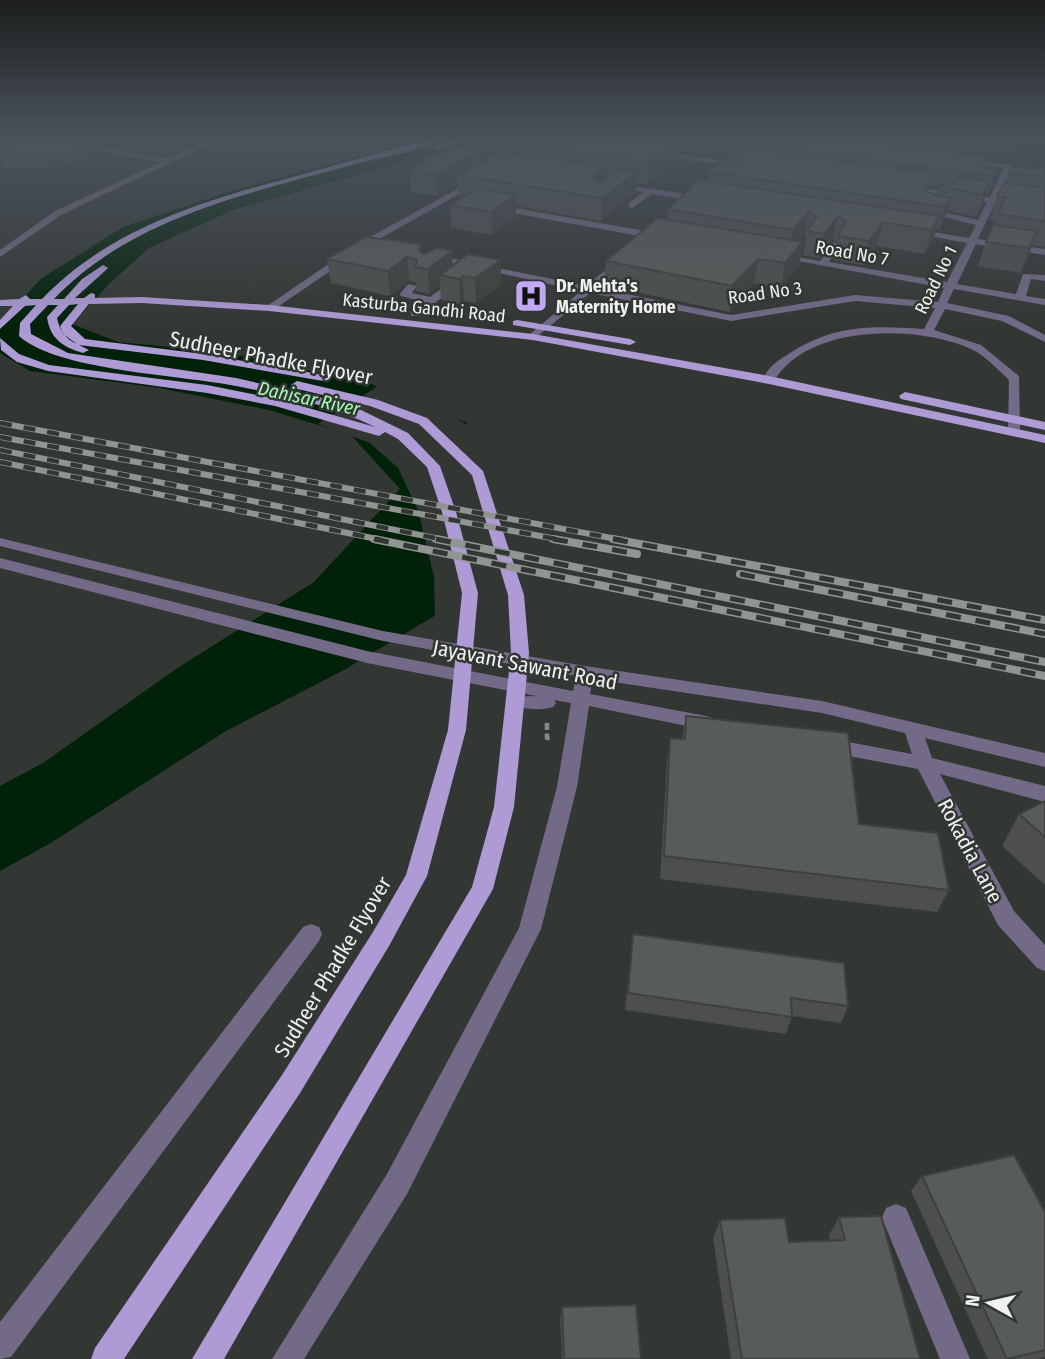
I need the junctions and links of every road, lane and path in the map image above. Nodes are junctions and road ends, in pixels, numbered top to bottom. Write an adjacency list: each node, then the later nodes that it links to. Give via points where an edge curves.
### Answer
1 (85, 200): 32 (street, via 58,213)
2 (215, 200): 71 (main road, Sudheer Phadke Flyover, via 126,240 67,279 25,323 25,336 65,356 279,391 356,413)
3 (241, 200): 33 (main road, via 140,242)
4 (447, 200): 27 (street)
5 (450, 200): 15 (street)
6 (638, 200): 17 (street)
7 (687, 200): 18 (street)
8 (713, 200): 14 (street)
9 (928, 200): 20 (street, via 924,211)
10 (941, 200): 11 (street)
11 (964, 200)
12 (992, 200): 20 (street, Road No 1)
13 (995, 200): 19 (street)
14 (717, 201)
15 (461, 202)
16 (475, 204): 23 (street)
17 (631, 206)
18 (681, 207)
19 (1045, 207)
20 (981, 223): 25 (street, Road No 1)
21 (662, 226): 23 (street)
22 (905, 230): 25 (street)
23 (653, 235): 24 (street); 26 (street)
24 (679, 239)
25 (973, 241): 31 (street); 43 (street, Road No 1)
26 (644, 243)
27 (364, 244): 29 (street); 50 (street)
28 (834, 245): 38 (street)
29 (378, 247)
30 (634, 250): 44 (street)
31 (1045, 252)
32 (0, 254)
33 (121, 255)
34 (419, 255): 36 (street, Road No 3)
35 (767, 255): 38 (street, Road No 7, via 795,255)
36 (446, 261): 39 (street, Road No 3); 40 (street, via 433,270)
37 (112, 262): 68 (main road, Sudheer Phadke Flyover, via 86,281 52,317 54,333 64,343 88,352 342,393)
38 (823, 263): 43 (street, Road No 7)
39 (474, 266): 40 (street); 44 (street, Road No 3)
40 (463, 275): 51 (street)
41 (1045, 278): 49 (street, via 1027,276)
42 (412, 286): 51 (street, via 405,294)
43 (950, 286): 49 (street, Road No 7); 55 (street, Road No 1)
44 (587, 289): 55 (street, Road No 3, via 731,318 855,298); 61 (street)
45 (0, 293): 46 (main road)
46 (31, 293): 47 (main road); 54 (main road)
47 (90, 297): 48 (main road, Kasturba Gandhi Road); 54 (main road, Kasturba Gandhi Road); 68 (main road, via 65,326 66,332 82,342 267,367 366,388 404,403)
48 (115, 297): 50 (main road, Kasturba Gandhi Road); 56 (main road, Kasturba Gandhi Road)
49 (1021, 297): 52 (street, Road No 7)
50 (280, 300): 56 (street); 57 (main road, Kasturba Gandhi Road)
51 (430, 300): 58 (street)
52 (1045, 301)
53 (0, 303): 54 (main road, Kasturba Gandhi Road)
54 (21, 303): 60 (main road)
55 (941, 305): 62 (street, Road No 1); 64 (street, Road No 3, via 1005,318)
56 (269, 308): 59 (main road, Kasturba Gandhi Road)
57 (397, 313): 58 (main road, Kasturba Gandhi Road); 59 (main road)
58 (415, 314): 61 (main road, Kasturba Gandhi Road)
59 (386, 322): 63 (main road, Kasturba Gandhi Road)
60 (0, 326)
61 (542, 326): 63 (street); 66 (main road, Kasturba Gandhi Road)
62 (928, 332): 66 (street, via 873,329 823,338); 67 (street, via 977,347 1015,379)
63 (533, 337): 66 (main road, Kasturba Gandhi Road)
64 (1045, 339)
65 (0, 341): 71 (main road, via 24,362 48,368 207,389)
66 (771, 375): 67 (main road, Kasturba Gandhi Road); 70 (main road, Kasturba Gandhi Road)
67 (1016, 419): 69 (main road, Kasturba Gandhi Road); 70 (street)
68 (423, 421): 77 (main road, Sudheer Phadke Flyover, via 478,474 516,595 520,653)
69 (1045, 426)
70 (1014, 432): 72 (main road, Kasturba Gandhi Road)
71 (403, 436): 89 (main road, Sudheer Phadke Flyover, via 433,466 470,593 457,730 416,876 291,1084)
72 (1045, 439)
73 (0, 542): 75 (street, Jayavant Sawant Road, via 383,636)
74 (0, 563): 78 (street, Jayavant Sawant Road)
75 (585, 672): 76 (street); 80 (street, Jayavant Sawant Road, via 822,707)
76 (581, 699): 78 (street, Jayavant Sawant Road); 79 (street, Jayavant Sawant Road); 91 (street, via 566,787 530,929 397,1184)
77 (515, 701): 78 (street); 90 (main road, Sudheer Phadke Flyover, via 503,807 482,889)
78 (554, 702)
79 (718, 725)
80 (913, 729): 82 (street, Jayavant Sawant Road); 83 (street, Rokadia Lane)
81 (814, 743): 83 (street)
82 (1045, 760)
83 (924, 763): 84 (street); 86 (street, Rokadia Lane, via 1006,918)
84 (1045, 794)
85 (311, 934): 88 (street)
86 (1045, 961)
87 (897, 1218): 92 (street)
88 (0, 1346)
89 (106, 1359)
90 (207, 1359)
91 (287, 1359)
92 (955, 1359)

